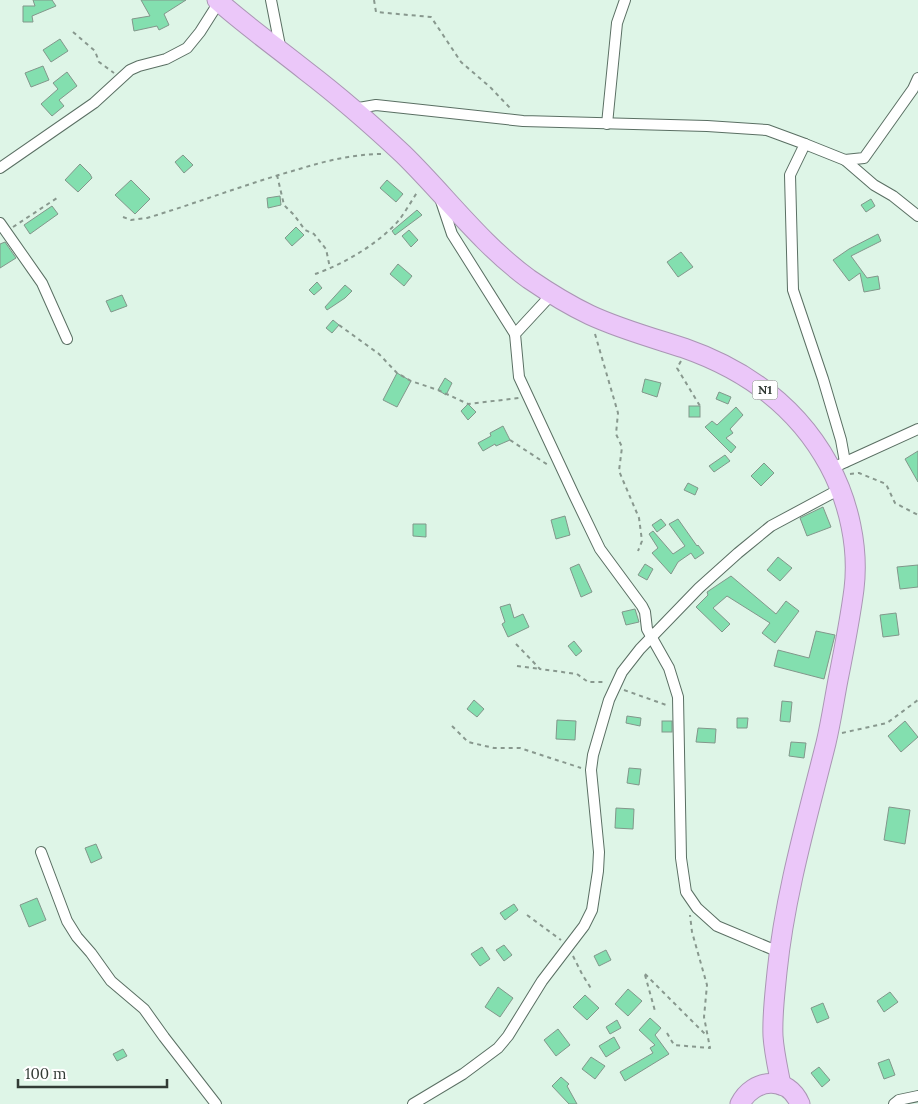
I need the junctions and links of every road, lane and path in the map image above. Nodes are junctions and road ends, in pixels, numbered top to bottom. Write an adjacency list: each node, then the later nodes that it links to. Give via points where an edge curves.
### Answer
1 (271, 0): 6 (street)
2 (374, 0): 10 (path, via 376,12 431,17 460,62)
3 (625, 0): 11 (street, via 617,23)
4 (218, 1): 6 (highway, N1); 7 (street, via 187,48 166,59 130,70)
5 (73, 32): 7 (path, via 96,51 99,62)
6 (281, 52): 9 (highway, N1)
7 (122, 78): 15 (street, via 94,103)
8 (918, 78): 14 (street, via 864,158)
9 (353, 109): 10 (street, via 376,105); 13 (highway, N1)
10 (523, 121): 11 (street)
11 (607, 124): 12 (street, via 767,130)
12 (805, 144): 14 (street); 35 (street, via 790,174 793,290 841,440)
13 (403, 154): 16 (path, via 362,154); 17 (highway, N1)
14 (845, 160): 19 (street)
15 (0, 168)
16 (276, 175): 20 (path, via 147,218 130,220); 22 (path, via 284,205 326,249)
17 (432, 185): 22 (path, via 375,242); 24 (highway, N1, via 498,252); 27 (street, via 452,234)
18 (58, 198): 21 (path)
19 (918, 216)
20 (123, 217)
21 (2, 231): 28 (street, via 42,283)
22 (330, 269): 23 (path)
23 (315, 274)
24 (552, 294): 25 (highway, N1); 27 (street)
25 (589, 315): 29 (highway, N1); 37 (path, via 618,413 616,434 622,447 619,471 639,518 642,541)
26 (339, 325): 30 (path, via 379,354 397,373 468,404)
27 (515, 334): 30 (street, via 519,376)
28 (67, 339)
29 (688, 350): 31 (path, via 677,368); 35 (highway, N1, via 761,386 795,416)
30 (528, 397): 34 (street)
31 (700, 406)
32 (918, 429): 35 (street)
33 (510, 440): 34 (path, via 548,465)
34 (560, 465): 38 (street, via 600,549 642,606 647,629)
35 (838, 474): 36 (path, via 859,473 886,484 895,503); 38 (street, via 770,526 699,588); 46 (highway, N1, via 855,560 854,587)
36 (918, 515)
37 (638, 551)
38 (653, 637): 42 (street, via 640,649); 44 (street, via 675,684)
39 (516, 644): 41 (path)
40 (517, 666): 41 (path)
41 (540, 669): 42 (path, via 577,674 588,682 611,682)
42 (615, 685): 44 (path); 47 (street)
43 (918, 700): 46 (path, via 887,722)
44 (678, 710): 49 (street, via 680,858)
45 (452, 726): 47 (path, via 468,742 494,748 520,748)
46 (828, 737): 50 (highway, N1, via 798,852)
47 (590, 770): 59 (street, via 599,852 592,910 584,926 542,981 498,1048)
48 (41, 852): 58 (street, via 67,920 77,937 110,981 144,1009)
49 (686, 892): 50 (street, via 696,908 717,926); 54 (path, via 692,932 707,985 704,1017)
50 (779, 952): 53 (highway, N1)
51 (655, 1011): 54 (path, via 645,974)
52 (667, 1033): 54 (path, via 674,1045 710,1048)
53 (773, 1035): 55 (highway, N1); 56 (highway, N1)
54 (708, 1036)
55 (760, 1085): 56 (highway); 60 (highway, via 751,1090)
56 (781, 1085): 61 (highway, via 798,1098)
57 (918, 1096): 62 (street)
58 (216, 1104)
59 (413, 1104)
60 (740, 1104)
61 (800, 1104)
62 (894, 1104)

